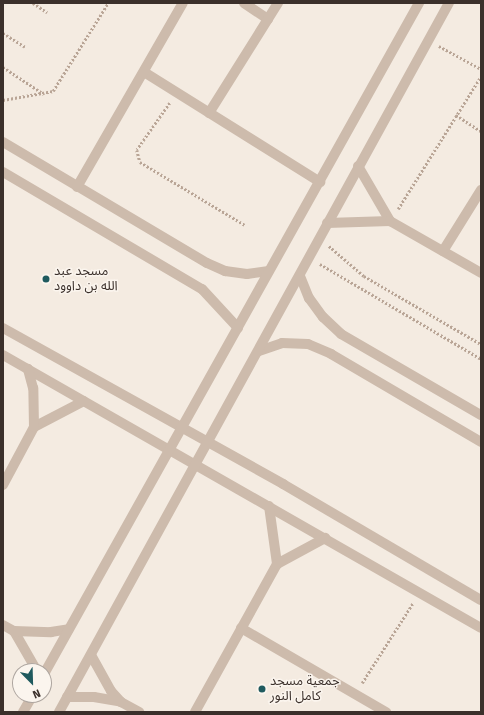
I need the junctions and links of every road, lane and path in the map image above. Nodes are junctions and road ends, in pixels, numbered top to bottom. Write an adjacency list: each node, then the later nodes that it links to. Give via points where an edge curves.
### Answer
1 (33, 3): 8 (path)
2 (108, 3): 18 (path, via 53,91)
3 (183, 3): 15 (street)
4 (244, 3): 9 (street)
5 (278, 3): 9 (street)
6 (419, 3): 26 (street)
7 (449, 3): 11 (street)
8 (47, 12)
9 (268, 19): 20 (street)
10 (3, 33): 12 (path)
11 (428, 40): 14 (path); 24 (street)
12 (25, 47)
13 (3, 67): 18 (path)
14 (481, 69)
15 (144, 72): 17 (street); 27 (street)
16 (481, 76): 21 (path)
17 (178, 93): 20 (street); 31 (path, via 137,150 140,162)
18 (45, 94): 19 (path)
19 (3, 100)
20 (209, 113): 26 (street)
21 (456, 115): 22 (path); 29 (path)
22 (481, 130)
23 (3, 142): 27 (street)
24 (358, 166): 29 (street); 30 (street)
25 (3, 172): 39 (street, via 202,289)
26 (320, 182): 35 (street)
27 (77, 187): 35 (street, via 224,271 247,274)
28 (481, 190): 33 (street)
29 (390, 221): 30 (street); 33 (street)
30 (327, 223): 32 (street)
31 (245, 224)
32 (319, 238): 34 (street); 40 (path, via 364,276)
33 (443, 251): 36 (street)
34 (309, 258): 37 (street); 43 (path)
35 (269, 271): 39 (street)
36 (481, 273)
37 (300, 276): 41 (street); 46 (street, via 309,298 323,317 341,334)
38 (3, 328): 48 (street)
39 (238, 328): 48 (street)
40 (481, 344)
41 (258, 352): 49 (street, via 282,343 308,344 331,354); 50 (street)
42 (3, 355): 44 (street)
43 (481, 359)
44 (28, 369): 45 (street); 47 (street, via 33,388)
45 (84, 401): 47 (street); 51 (street)
46 (481, 414)
47 (34, 427): 53 (street)
48 (181, 429): 50 (street); 51 (street)
49 (481, 442)
50 (208, 443): 52 (street); 58 (street)
51 (169, 450): 52 (street); 62 (street)
52 (196, 465): 54 (street); 64 (street)
53 (3, 485)
54 (269, 506): 55 (street); 56 (street)
55 (325, 538): 56 (street); 57 (street)
56 (277, 564): 60 (street)
57 (420, 593): 61 (street); 67 (path)
58 (481, 600)
59 (3, 625): 63 (street)
60 (241, 628): 67 (street); 75 (street)
61 (481, 628)
62 (69, 629): 63 (street, via 51,632); 66 (street)
63 (14, 631): 65 (street)
64 (91, 655): 68 (street); 69 (street, via 103,680)
65 (32, 663)
66 (50, 663)
67 (355, 694): 71 (street)
68 (67, 697): 69 (street, via 94,696); 73 (street)
69 (121, 702): 74 (street)
70 (28, 703): 72 (street)
71 (380, 710)
72 (23, 712)
73 (58, 712)
74 (139, 712)
75 (196, 712)

